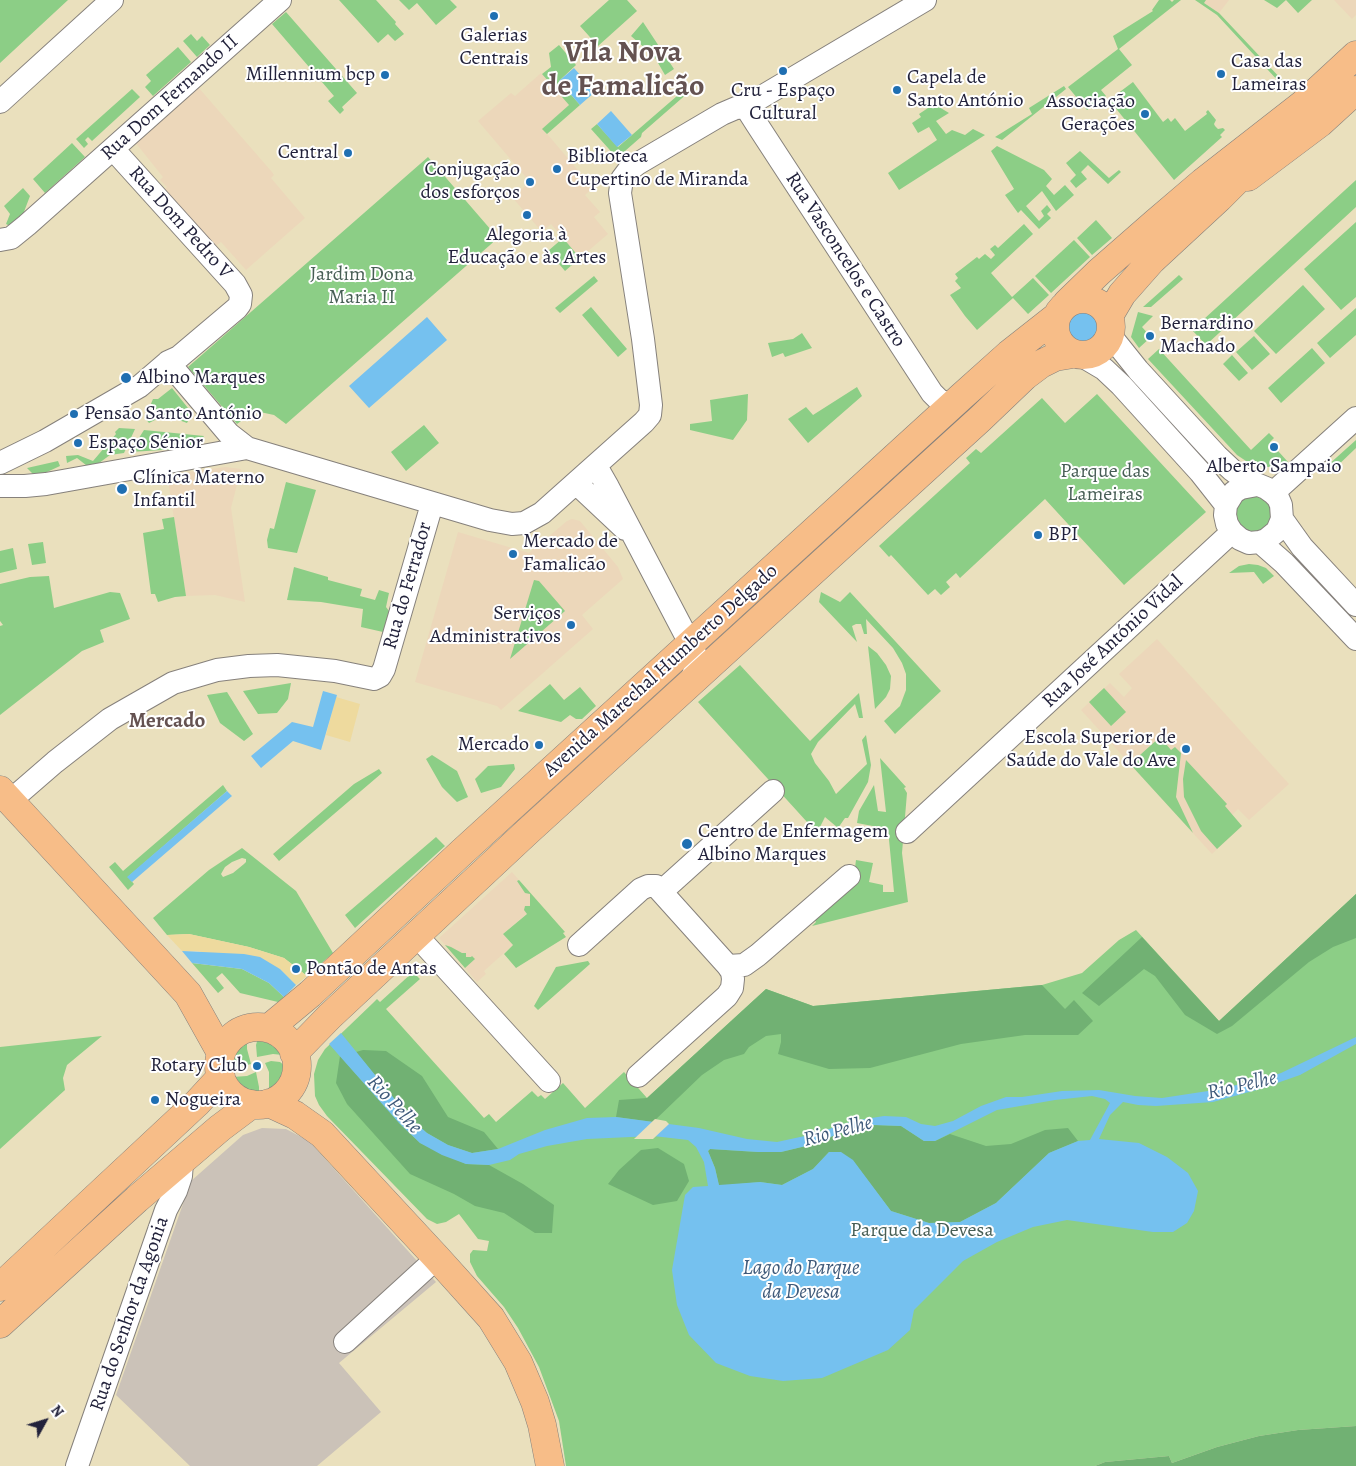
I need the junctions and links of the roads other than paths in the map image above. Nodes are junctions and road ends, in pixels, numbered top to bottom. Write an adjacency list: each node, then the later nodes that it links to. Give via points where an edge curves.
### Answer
1 (112, 0): 8 (street)
2 (280, 0): 10 (street, Rua Dom Fernando II)
3 (925, 0): 9 (street)
4 (1356, 38): 11 (main road, Avenida Marechal Humberto Delgado)
5 (1356, 55): 11 (main road, Avenida Marechal Humberto Delgado)
6 (1356, 68): 11 (main road, Avenida Marechal Humberto Delgado, via 1263,154)
7 (1356, 90): 11 (main road, Avenida Marechal Humberto Delgado, via 1320,123)
8 (0, 102)
9 (749, 107): 17 (street, Rua Vasconcelos e Castro, via 756,123 932,393 938,400); 21 (street, via 722,114 637,164 622,179 620,193 651,405 650,415 644,422)
10 (113, 149): 12 (street, Rua Dom Fernando II, via 11,238); 16 (street, Rua Dom Pedro V, via 241,295 238,308 180,356)
11 (1211, 190): 13 (main road, Avenida Marechal Humberto Delgado, via 1099,272); 14 (main road, Avenida Marechal Humberto Delgado, via 1171,241 1122,294)
12 (0, 240)
13 (1062, 310): 14 (main road, via 1076,299 1096,302 1103,308); 15 (main road, via 1054,326 1058,343); 17 (main road, Avenida Marechal Humberto Delgado)
14 (1110, 325): 15 (main road, via 1106,344 1100,351); 24 (street, via 1138,370 1217,456 1232,470)
15 (1077, 355): 26 (street, via 1104,369 1121,385); 34 (main road, Avenida Marechal Humberto Delgado, via 1054,357 1025,376)
16 (168, 362): 19 (street, via 224,428); 20 (street, via 140,386)
17 (952, 406): 33 (main road, Avenida Marechal Humberto Delgado)
18 (1356, 418): 24 (street)
19 (247, 448): 23 (street, via 44,484); 25 (street)
20 (0, 464)
21 (596, 466): 22 (street); 29 (street)
22 (576, 483): 25 (street, via 542,513 524,523 490,520); 29 (street)
23 (0, 486)
24 (1265, 489): 26 (street, via 1241,488 1234,492); 27 (street, via 1281,505)
25 (432, 504): 36 (street, Rua do Ferrador, via 380,676 374,680 336,671 277,665 217,670 172,683 110,719 55,762)
26 (1226, 505): 28 (street, via 1225,515)
27 (1282, 519): 30 (street, via 1277,531); 31 (street, via 1302,547)
28 (1232, 532): 30 (street, via 1240,539); 37 (street, Rua José António Vidal)
29 (633, 537): 33 (street)
30 (1260, 542): 32 (street)
31 (1356, 604)
32 (1356, 639)
33 (691, 643): 34 (street, via 696,667); 44 (main road, Avenida Marechal Humberto Delgado, via 310,994)
34 (690, 683): 40 (main road, Avenida Marechal Humberto Delgado)
35 (774, 791): 39 (street)
36 (5, 795): 43 (main road)
37 (906, 832)
38 (849, 876): 42 (street, via 758,955 744,965)
39 (662, 891): 41 (street, via 656,886 641,889); 42 (street)
40 (416, 935): 45 (main road, Avenida Marechal Humberto Delgado, via 330,1016); 48 (street)
41 (579, 945)
42 (728, 966): 47 (street, via 733,980 727,996)
43 (188, 994): 44 (main road); 46 (main road)
44 (258, 1028): 45 (main road, via 280,1034 289,1042); 46 (main road, via 233,1035 228,1040)
45 (295, 1064): 49 (main road, via 283,1095); 50 (main road, via 306,1105)
46 (221, 1065): 49 (main road, via 225,1087 232,1095 240,1100); 53 (main road, via 196,1103)
47 (638, 1076)
48 (549, 1081)
49 (260, 1103): 50 (main road, via 295,1115); 51 (main road, via 220,1128)
50 (322, 1134): 52 (main road)
51 (182, 1162): 54 (main road); 56 (street, Rua do Senhor da Agonia, via 176,1191 166,1210)
52 (438, 1258): 55 (street); 57 (main road, via 491,1318 518,1362 535,1402)
53 (0, 1287)
54 (0, 1324)
55 (344, 1342)
56 (77, 1466)
57 (550, 1466)

